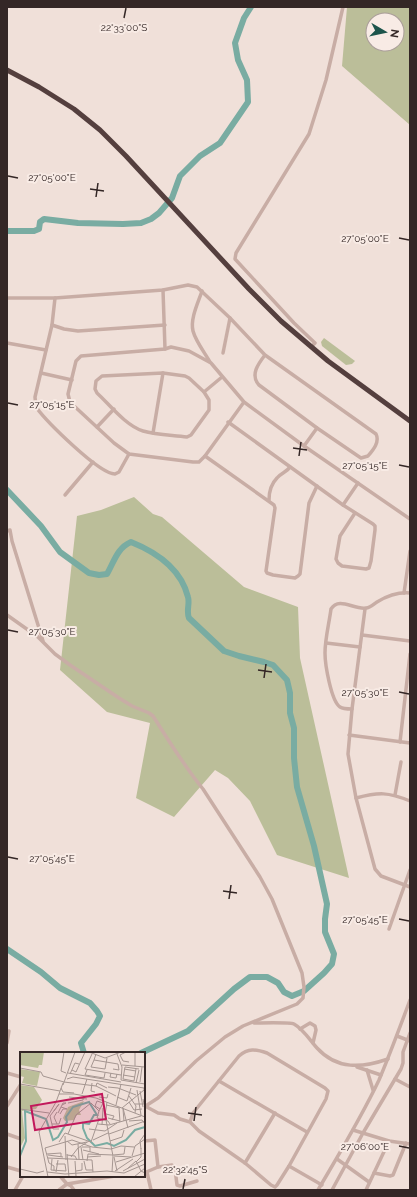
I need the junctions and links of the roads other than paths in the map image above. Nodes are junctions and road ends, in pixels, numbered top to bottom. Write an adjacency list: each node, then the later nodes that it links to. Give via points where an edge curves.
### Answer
1 (343, 7): 11 (street, via 326,80 309,134 261,210 235,259 315,343)
2 (7, 70): 11 (highway, via 39,87 84,117 117,148 254,294)
3 (164, 290): 4 (street, via 188,285); 6 (street); 9 (street)
4 (202, 291): 7 (street); 16 (street, via 192,327)
5 (7, 298): 6 (street)
6 (55, 298): 8 (street)
7 (230, 318): 14 (street); 15 (street)
8 (52, 325): 9 (street, via 64,330 78,331); 13 (street)
9 (165, 325): 12 (street)
10 (7, 343): 13 (street)
11 (311, 347): 24 (highway)
12 (165, 349): 16 (street, via 171,347 189,351); 20 (street, via 81,356 76,361)
13 (46, 350): 17 (street)
14 (223, 353)
15 (265, 355): 27 (street, via 255,370 255,381); 27 (street, via 373,431 378,439 368,456 361,458)
16 (211, 363): 19 (street)
17 (41, 373): 20 (street); 32 (street, via 35,397 36,407)
18 (163, 373): 21 (street, via 185,376); 23 (street, via 109,375 99,378 95,385 97,392); 28 (street)
19 (222, 377): 21 (street); 22 (street)
20 (72, 380): 26 (street, via 68,394 70,402)
21 (204, 392): 28 (street, via 209,400 208,410 191,435)
22 (244, 402): 25 (street); 29 (street)
23 (114, 409): 26 (street); 28 (street, via 135,427)
24 (408, 419)
25 (228, 422): 31 (street); 33 (street)
26 (97, 427): 30 (street)
27 (317, 428): 29 (street)
28 (153, 433)
29 (304, 446): 34 (street)
30 (129, 454): 31 (street, via 193,462 199,462); 32 (street, via 119,472 115,474 107,473)
31 (205, 456): 37 (street)
32 (93, 462): 36 (street)
33 (290, 467): 35 (street); 37 (street, via 277,478 269,493)
34 (358, 483): 38 (street); 40 (street)
35 (317, 486): 37 (street, via 309,503 300,570 295,578 273,575 266,571 275,508); 38 (street)
36 (65, 495)
37 (269, 500)
38 (343, 505): 39 (street)
39 (355, 513): 39 (street, via 375,526 371,564 366,569 342,566 336,559 340,536)
40 (410, 519)
41 (7, 531): 49 (street, via 10,530)
42 (410, 553): 43 (street)
43 (404, 593): 44 (street); 45 (street, via 389,596)
44 (410, 593)
45 (365, 608): 47 (street); 50 (street, via 338,603 334,605 331,609)
46 (7, 615): 49 (street)
47 (362, 635): 48 (street); 51 (street)
48 (410, 641)
49 (43, 642): 66 (street, via 70,665 105,689 153,716 177,756 203,789 266,887 302,973 304,994 298,1004)
50 (326, 643): 51 (street); 53 (street, via 326,662 332,695 336,704 342,708)
51 (360, 647): 53 (street)
52 (410, 654): 55 (street)
53 (352, 709): 54 (street)
54 (349, 735): 55 (street); 59 (street, via 348,754)
55 (400, 742): 56 (street)
56 (410, 744)
57 (401, 762): 58 (street)
58 (395, 795): 59 (street, via 376,793); 60 (street)
59 (356, 798): 62 (street, via 375,869 381,876)
60 (410, 801)
61 (410, 870): 62 (street)
62 (404, 885): 63 (street); 64 (street)
63 (410, 888)
64 (390, 929)
65 (410, 1000): 70 (street)
66 (251, 1023): 67 (street, via 292,1023); 86 (street, via 225,1037 158,1098)
67 (300, 1029): 73 (street); 73 (street, via 310,1024 315,1026)
68 (9, 1031): 72 (street)
69 (410, 1033): 71 (street)
70 (397, 1036): 71 (street); 74 (street)
71 (408, 1041): 80 (street, via 403,1052 402,1066)
72 (7, 1042)
73 (313, 1043): 75 (street, via 331,1059)
74 (388, 1059): 75 (street); 78 (street)
75 (354, 1066): 76 (street)
76 (367, 1070): 78 (street); 84 (street)
77 (7, 1073): 79 (street)
78 (380, 1075): 84 (street)
79 (20, 1078)
80 (395, 1079): 83 (street); 92 (street)
81 (219, 1081): 88 (street); 89 (street, via 193,1113); 91 (street, via 243,1052 257,1050 267,1053 328,1091)
82 (20, 1086): 85 (street)
83 (410, 1087)
84 (373, 1091): 90 (street)
85 (7, 1106)
86 (145, 1106)
87 (145, 1107): 89 (street)
88 (275, 1113): 91 (street); 99 (street)
89 (190, 1122): 99 (street)
90 (354, 1130): 92 (street); 98 (street)
91 (307, 1132): 101 (street)
92 (363, 1133): 96 (street); 102 (street)
93 (7, 1134): 94 (street)
94 (20, 1138)
95 (145, 1141): 103 (street, via 155,1140)
96 (389, 1141): 97 (street); 106 (street)
97 (408, 1144): 106 (street, via 393,1174 390,1176)
98 (337, 1159): 102 (street); 115 (street)
99 (245, 1163): 101 (street, via 275,1187)
100 (7, 1166): 104 (street)
101 (289, 1166): 115 (street)
102 (345, 1166): 113 (street); 121 (street)
103 (158, 1167): 105 (street); 111 (street, via 172,1165 177,1185)
104 (20, 1170)
105 (145, 1172): 119 (street)
106 (374, 1173): 113 (street)
107 (22, 1177): 116 (street)
108 (61, 1177): 114 (street)
109 (82, 1177): 112 (street)
110 (109, 1177): 112 (street)
111 (197, 1181)
112 (81, 1182): 114 (street)
113 (369, 1182): 122 (street)
114 (67, 1184): 117 (street); 118 (street)
115 (322, 1185): 120 (street)
116 (15, 1190)
117 (59, 1190)
118 (74, 1190)
119 (150, 1190)
120 (318, 1190)
121 (332, 1190)
122 (366, 1190)

